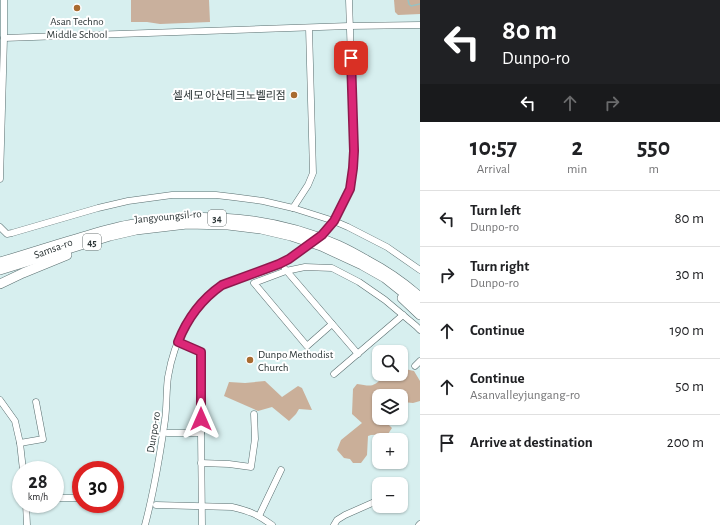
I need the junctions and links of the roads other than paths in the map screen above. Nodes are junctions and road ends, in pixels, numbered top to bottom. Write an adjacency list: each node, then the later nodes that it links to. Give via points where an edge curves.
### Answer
1 (4, 0): 6 (street)
2 (349, 0): 4 (street, Dunpo-ro)
3 (420, 25): 4 (street)
4 (350, 26): 5 (street); 9 (street, Dunpo-ro, via 353,168 350,189)
5 (309, 28): 6 (street); 8 (street, via 313,173)
6 (4, 38): 7 (street)
7 (0, 179)
8 (293, 208): 9 (street); 11 (street, via 233,196 172,195 103,207 12,234 7,234)
9 (334, 221): 13 (street, Dunpo-ro, bridge, via 322,235); 16 (street, via 387,247)
10 (187, 224): 14 (highway, Jangyoungsil-ro / 34, via 262,229 321,246); 15 (highway, Jangyoungsil-ro / 45, via 110,236); 19 (highway, Samsa-ro / 34, via 113,241 67,255)
11 (0, 227)
12 (0, 262): 18 (highway, Jangyoungsil-ro / 34, via 133,224 210,217 271,224 304,232 338,245)
13 (279, 264): 17 (street); 27 (street, Dunpo-ro, via 229,282 215,290 191,316)
14 (362, 265): 22 (highway, Jangyoungsil-ro / 34, via 385,278); 24 (highway)
15 (0, 270)
16 (420, 270)
17 (286, 271): 23 (street, via 305,267 332,268 359,282); 25 (street); 25 (street, via 254,283 307,346)
18 (388, 272): 20 (highway); 21 (highway, Jangyoungsil-ro / 34)
19 (0, 284)
20 (420, 292)
21 (420, 297)
22 (420, 306)
23 (403, 315): 26 (street); 28 (street)
24 (420, 315)
25 (332, 324): 28 (street)
26 (420, 330)
27 (178, 342): 35 (street, via 201,352); 47 (street, Dunpo-ro, via 168,378 166,419)
28 (358, 354): 31 (street)
29 (420, 361): 30 (street)
30 (415, 366)
31 (334, 374)
32 (0, 400): 37 (street, via 15,421)
33 (36, 402): 37 (street, via 43,439)
34 (254, 414): 39 (street, via 255,439 251,467)
35 (201, 432): 36 (street, Dunpo-ro); 39 (street)
36 (167, 433)
37 (20, 443): 38 (street)
38 (22, 461)
39 (201, 463): 43 (street)
40 (282, 470): 45 (street)
41 (372, 503): 50 (street, via 345,515)
42 (156, 505): 43 (street)
43 (202, 506): 45 (street, via 232,507); 48 (street)
44 (26, 513): 46 (street)
45 (259, 516): 49 (street)
46 (26, 525)
47 (145, 525)
48 (202, 525)
49 (272, 525)
50 (334, 525)

